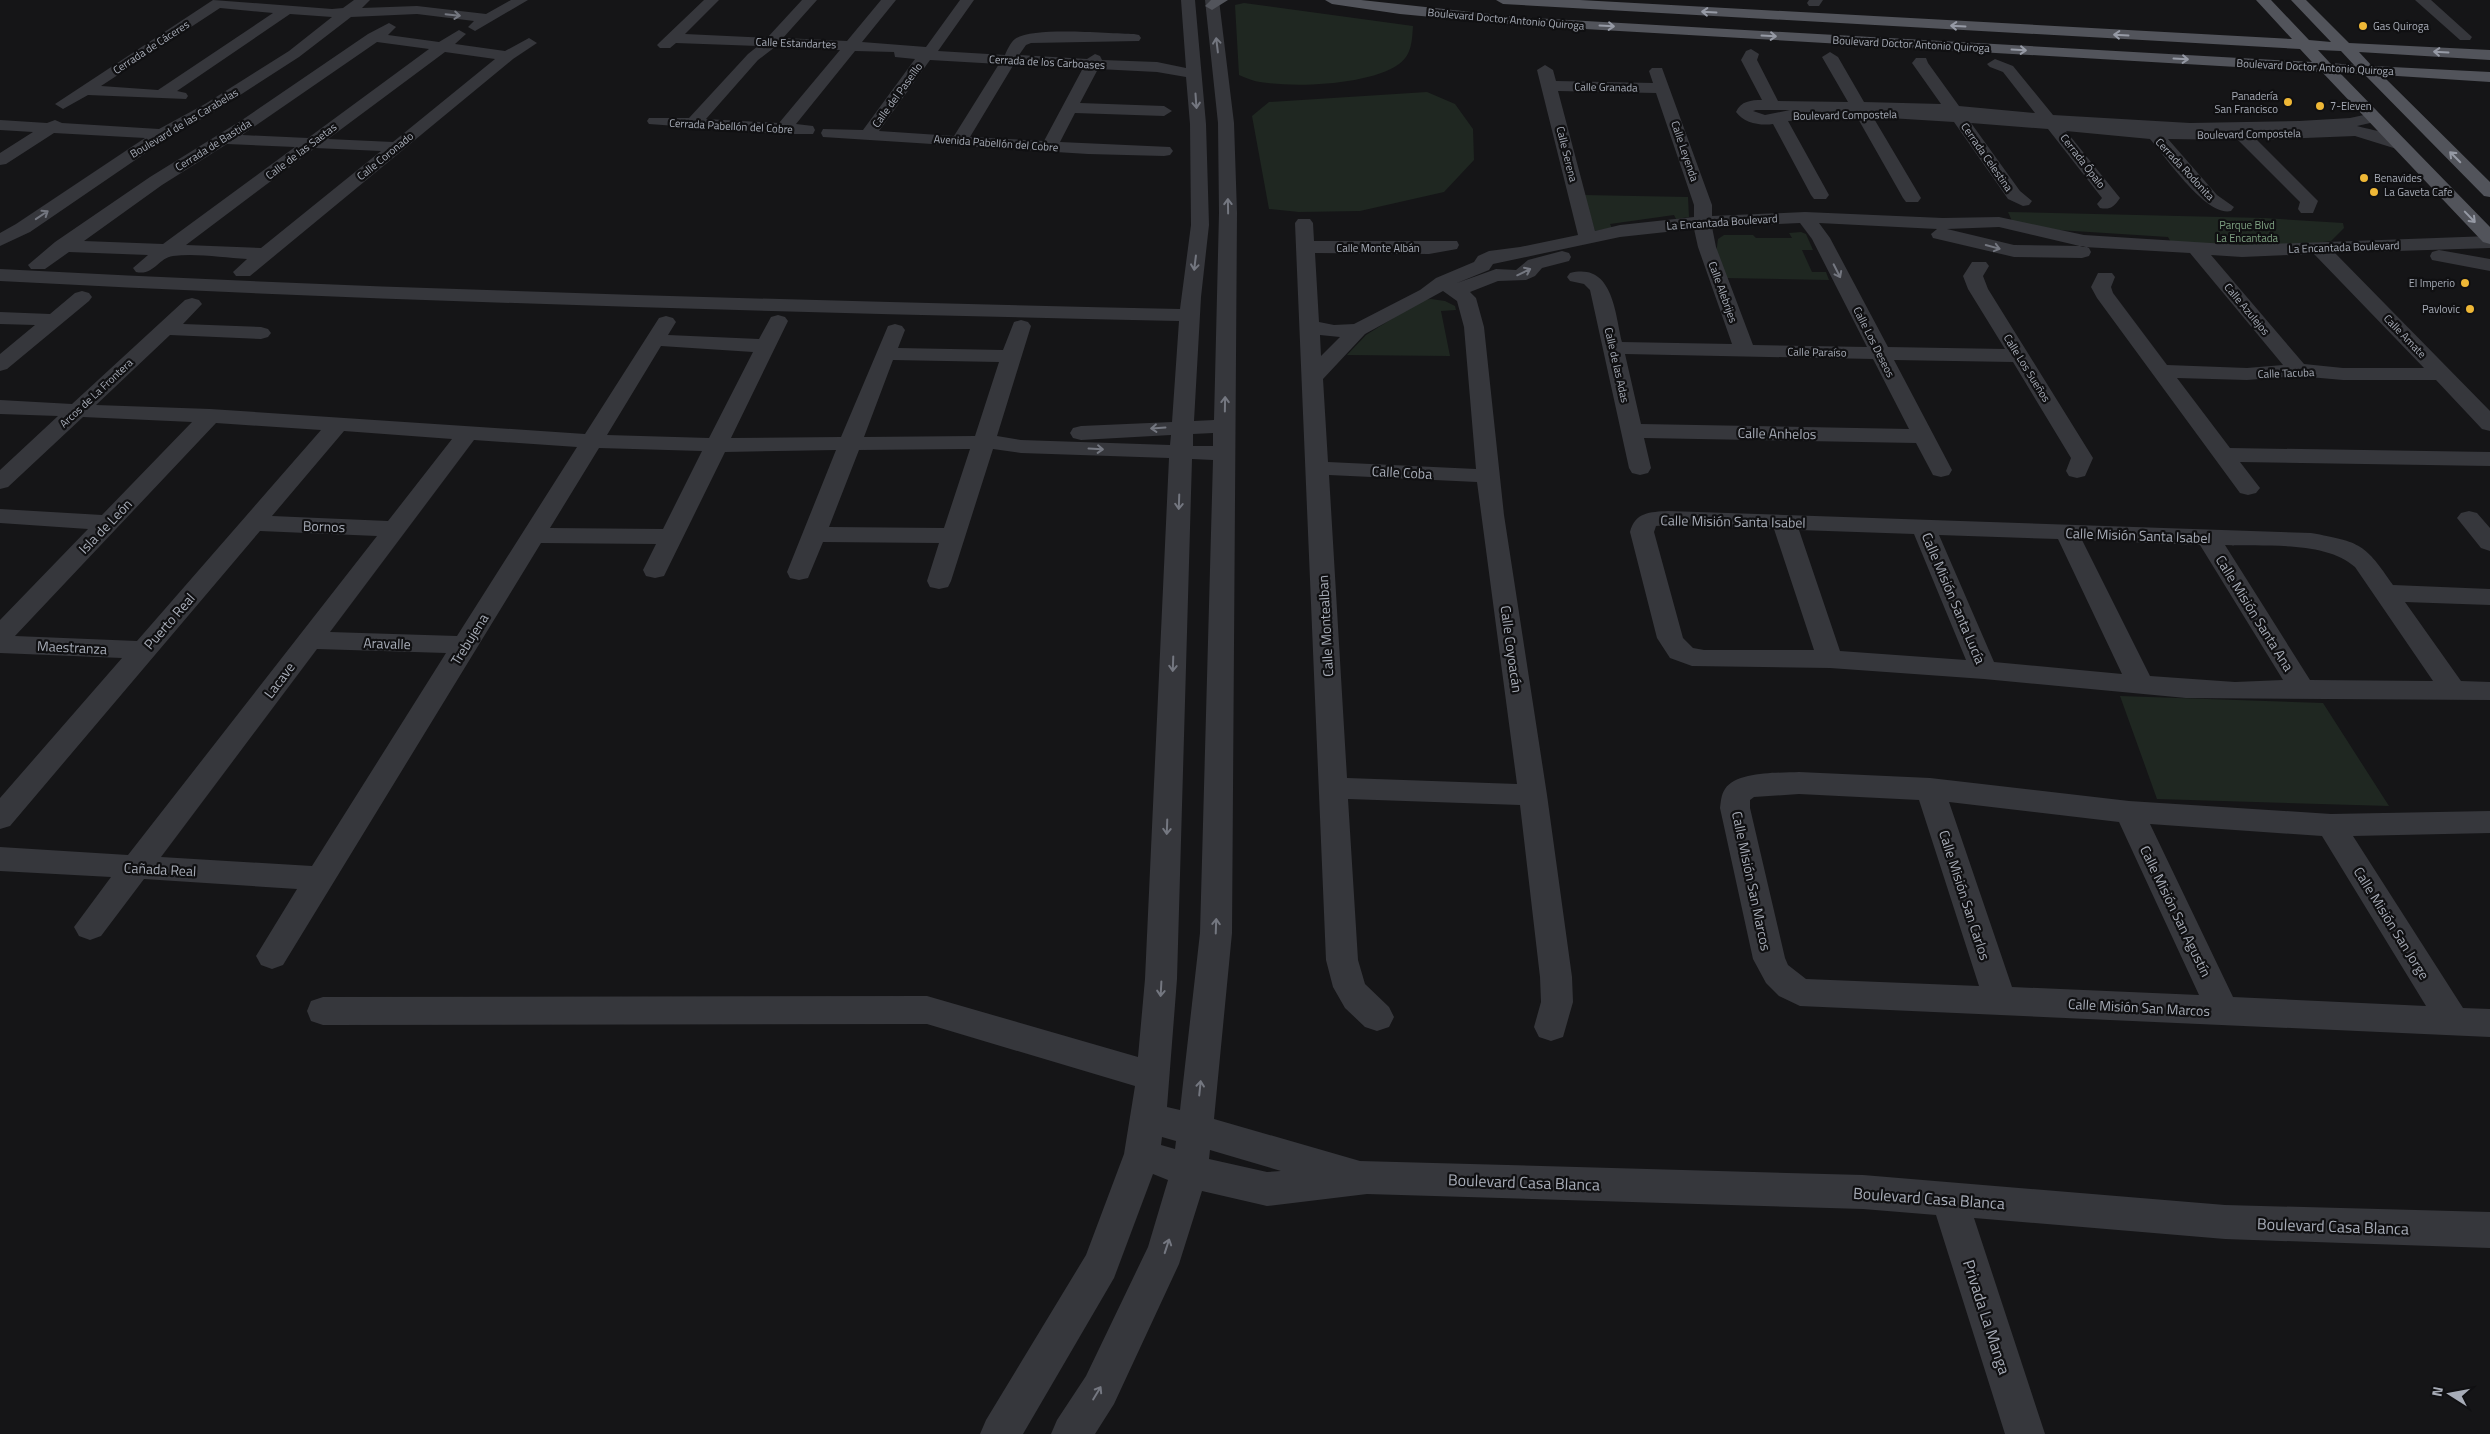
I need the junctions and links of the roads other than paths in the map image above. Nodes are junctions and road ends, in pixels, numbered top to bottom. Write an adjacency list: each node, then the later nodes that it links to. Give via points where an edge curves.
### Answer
1 (363, 0): 18 (street, Boulevard de las Carabelas)
2 (436, 0): 19 (street)
3 (521, 0): 21 (street)
4 (712, 0): 26 (street)
5 (797, 0): 31 (street)
6 (810, 0): 31 (street)
7 (889, 0): 34 (street, Calle Estandartes)
8 (967, 0): 39 (street, Calle del Paseíllo)
9 (1188, 0): 51 (street)
10 (1332, 0): 50 (main road, Boulevard Doctor Antonio Quiroga, one-way to 50, via 1517,21)
11 (1503, 0): 17 (main road, Boulevard Doctor Antonio Quiroga)
12 (2263, 0): 22 (main road)
13 (2298, 0): 23 (main road)
14 (2422, 0): 24 (street)
15 (220, 2): 20 (street, Cerrada de Cáceres); 60 (street, Cerrada de Cáceres)
16 (1215, 2): 93 (street, one-way to 16)
17 (1627, 4): 28 (main road, Boulevard Doctor Antonio Quiroga, one-way to 17)
18 (342, 9): 19 (street); 20 (street, Cerrada de Cáceres); 81 (street, Boulevard de las Carabelas, via 227,87); 82 (street, Boulevard de las Carabelas, via 294,54)
19 (417, 10): 21 (street, one-way to 21); 25 (street, Cerrada de Bastida)
20 (285, 11): 62 (street)
21 (489, 19): 32 (street, Calle de las Saetas)
22 (2288, 25): 28 (main road, via 2284,36); 30 (main road)
23 (2323, 27): 33 (main road); 35 (main road)
24 (2465, 36)
25 (373, 37): 32 (street); 84 (street, Cerrada de Bastida)
26 (672, 38): 31 (street, Calle Estandartes); 36 (street)
27 (1134, 38): 46 (street, via 1029,37 1020,42)
28 (2261, 42): 30 (main road, Boulevard Doctor Antonio Quiroga)
29 (529, 43): 44 (street, Calle Coronado)
30 (2307, 45): 33 (main road, Boulevard Doctor Antonio Quiroga); 52 (main road)
31 (758, 46): 34 (street, Calle Estandartes); 72 (street)
32 (440, 47): 44 (street); 86 (street, Calle de las Saetas)
33 (2344, 47): 35 (main road, Boulevard Doctor Antonio Quiroga); 53 (main road)
34 (849, 48): 37 (street, Calle Estandartes); 39 (street, Calle Estandartes); 75 (street, Calle Estandartes)
35 (2392, 50): 43 (main road, Boulevard Doctor Antonio Quiroga, one-way to 35)
36 (658, 51)
37 (869, 52)
38 (959, 52): 39 (street, Calle Estandartes)
39 (928, 53): 41 (street, Cerrada de los Carboases); 46 (street, Cerrada de los Carboases); 83 (street, Calle del Paseíllo)
40 (984, 53): 46 (street, Cerrada de los Carboases)
41 (900, 54)
42 (1751, 54): 67 (street, via 1749,60)
43 (2490, 55)
44 (508, 56): 89 (street, Calle Coronado)
45 (1830, 57): 65 (street)
46 (1010, 58): 48 (street, Cerrada de los Carboases); 85 (street)
47 (1921, 61): 68 (street, Cerrada Celestina)
48 (1094, 62): 51 (street, Cerrada de los Carboases); 64 (street)
49 (1995, 64): 71 (street, via 2008,68)
50 (2266, 64): 52 (main road, Boulevard Doctor Antonio Quiroga); 58 (main road)
51 (1193, 65): 92 (street, one-way to 92)
52 (2328, 68): 53 (main road, Boulevard Doctor Antonio Quiroga); 58 (main road)
53 (2367, 70): 55 (main road, Boulevard Doctor Antonio Quiroga); 61 (main road)
54 (1657, 72): 59 (street, Calle Leyenda)
55 (2412, 73): 56 (main road, Boulevard Doctor Antonio Quiroga); 61 (main road, via 2390,80)
56 (2490, 77)
57 (1548, 78): 59 (street, Calle Granada); 106 (street, Calle Serena)
58 (2345, 86): 69 (main road)
59 (1662, 88): 103 (street, Calle Leyenda, via 1703,205)
60 (84, 90): 62 (street, Cerrada de Cáceres); 74 (street, Cerrada de Cáceres)
61 (2390, 93): 94 (main road, one-way to 61)
62 (161, 95): 63 (street, Cerrada de Cáceres)
63 (189, 96)
64 (1070, 108): 66 (street); 88 (street)
65 (1862, 110): 67 (street, Boulevard Compostela, via 1798,114); 68 (street, Boulevard Compostela); 96 (street)
66 (1164, 111)
67 (1776, 112): 95 (street)
68 (1956, 114): 71 (street, Boulevard Compostela); 97 (street, Cerrada Celestina, via 2014,195)
69 (2373, 118): 76 (street, Boulevard Compostela); 87 (main road)
70 (655, 121): 72 (street, Cerrada Pabellón del Cobre)
71 (2052, 122): 78 (street, Boulevard Compostela); 98 (street, Cerrada Ópalo, via 2111,198)
72 (694, 123): 75 (street, Cerrada Pabellón del Cobre)
73 (0, 125): 74 (street)
74 (51, 128): 81 (street); 91 (street, Cerrada de Cáceres)
75 (783, 129): 77 (street, Cerrada Pabellón del Cobre)
76 (2303, 129): 79 (street, Boulevard Compostela); 87 (street, Boulevard Compostela, via 2355,131)
77 (807, 130)
78 (2150, 130): 79 (street, Boulevard Compostela); 99 (street, Cerrada Rodonita, via 2211,199)
79 (2240, 132): 100 (street, via 2309,201)
80 (829, 133): 83 (street, Avenida Pabellón del Cobre)
81 (143, 134): 82 (street); 102 (street, Boulevard de las Carabelas)
82 (162, 134): 84 (street); 108 (street, Boulevard de las Carabelas, one-way to 82, via 23,228)
83 (868, 135): 85 (street, Avenida Pabellón del Cobre)
84 (222, 139): 86 (street); 112 (street, Cerrada de Bastida)
85 (959, 140): 88 (street, Avenida Pabellón del Cobre)
86 (312, 142): 89 (street); 114 (street, Calle de las Saetas)
87 (2400, 145): 107 (main road, one-way to 107)
88 (1050, 146): 90 (street, Avenida Pabellón del Cobre)
89 (398, 147): 115 (street, Calle Coronado)
90 (1164, 151)
91 (0, 160)
92 (1199, 166): 93 (street); 129 (street, one-way to 129, via 1200,225)
93 (1227, 166): 159 (street, one-way to 93)
94 (2490, 192)
95 (1820, 195)
96 (1912, 198)
97 (2023, 201)
98 (2106, 204)
99 (2225, 207)
100 (2307, 209)
101 (1809, 222): 103 (street, La Encantada Boulevard); 104 (street, La Encantada Boulevard, via 1955,236); 143 (street, Calle Los Deseos, one-way to 143)
102 (0, 227)
103 (1703, 227): 106 (street, La Encantada Boulevard, via 1620,232); 113 (street, La Encantada Boulevard, via 1603,247); 141 (street, Calle Alebrijes)
104 (1970, 231): 109 (street, La Encantada Boulevard, via 1999,222); 109 (street, La Encantada Boulevard, one-way to 109, via 2014,251)
105 (1305, 235): 111 (street, Calle Monte Albán, via 1429,248); 134 (street, Calle Montealban)
106 (1588, 238): 113 (street, La Encantada Boulevard)
107 (2490, 238)
108 (0, 240)
109 (2054, 241): 117 (street, La Encantada Boulevard)
110 (2490, 242): 116 (street, La Encantada Boulevard)
111 (1450, 244)
112 (62, 246): 114 (street); 118 (street, Cerrada de Bastida)
113 (1568, 248): 126 (street, La Encantada Boulevard, via 1519,276 1489,270)
114 (166, 250): 115 (street); 121 (street, Calle de las Saetas)
115 (263, 254): 122 (street, Calle Coronado)
116 (2325, 254): 117 (street, La Encantada Boulevard); 119 (street, La Encantada Boulevard, via 2428,256); 149 (street, Calle Amate)
117 (2201, 255): 147 (street, Calle Azulejos)
118 (38, 265)
119 (2490, 265)
120 (1979, 266): 145 (street, Calle Los Sueños, via 1973,276 1978,289)
121 (143, 268)
122 (243, 272)
123 (0, 275): 129 (street, via 580,301)
124 (1577, 276): 140 (street, Calle de las Adas, via 1590,279 1599,288)
125 (2105, 277): 148 (street, via 2101,287 2104,294)
126 (1442, 289): 137 (street, La Encantada Boulevard); 171 (street, Calle Coyoacán, via 1466,298 1474,327)
127 (82, 297): 131 (street)
128 (192, 304): 135 (street, Arcos de La Frontera)
129 (1190, 315): 160 (street)
130 (0, 318): 131 (street)
131 (55, 320): 146 (street)
132 (778, 321): 139 (street)
133 (1022, 326): 144 (street)
134 (1310, 327): 137 (street, La Encantada Boulevard); 150 (street, Calle Montealban)
135 (166, 329): 138 (street); 152 (street, Arcos de La Frontera)
136 (895, 330): 142 (street)
137 (1358, 330): 150 (street, La Encantada Boulevard)
138 (261, 334)
139 (765, 346): 161 (street, Trebujena, via 660,331); 163 (street)
140 (1613, 348): 141 (street, Calle Paraíso); 156 (street, Calle de las Adas)
141 (1745, 351): 143 (street, Calle Paraíso)
142 (886, 354): 144 (street); 164 (street)
143 (1880, 354): 145 (street, Calle Paraíso); 158 (street, Calle Los Deseos)
144 (1012, 356): 162 (street)
145 (2020, 356): 170 (street, Calle Los Sueños, via 2082,458)
146 (0, 365)
147 (2298, 370): 148 (street, Calle Tacuba, via 2247,374); 149 (street, Calle Tacuba, via 2343,374)
148 (2161, 371): 165 (street)
149 (2441, 374): 155 (street, Calle Amate)
150 (1312, 378): 167 (street, Calle Montealban)
151 (0, 407): 152 (street)
152 (77, 410): 153 (street); 172 (street, Arcos de La Frontera)
153 (210, 416): 154 (street); 177 (street, Isla de León)
154 (338, 424): 157 (street); 178 (street, Puerto Real)
155 (2490, 424)
156 (1632, 431): 158 (street, Calle Anhelos); 168 (street, Calle de las Adas)
157 (468, 433): 161 (street); 180 (street, Lacave)
158 (1923, 436): 169 (street, Calle Los Deseos)
159 (1224, 439): 160 (street); 225 (street, one-way to 159, via 1216,933)
160 (1182, 440): 162 (street, via 1014,448); 223 (street, one-way to 223, via 1161,979)
161 (592, 441): 163 (street); 183 (street, Trebujena)
162 (990, 442): 164 (street); 184 (street)
163 (716, 445): 164 (street); 185 (street)
164 (849, 445): 182 (street)
165 (2224, 455): 166 (street); 173 (street)
166 (2490, 459)
167 (1317, 468): 171 (street, Calle Coba); 204 (street, Calle Montealban)
168 (1640, 468)
169 (1941, 470)
170 (2078, 471)
171 (1488, 476): 206 (street, Calle Coyoacán)
172 (0, 482)
173 (2248, 488)
174 (0, 516): 177 (street)
175 (2469, 518): 187 (street)
176 (1784, 522): 179 (street, Calle Misión Santa Isabel); 198 (street); 198 (street, Calle Misión Santa Isabel, via 1668,518 1644,523 1642,532 1670,638 1674,648 1689,658 1704,660)
177 (108, 523): 193 (street, Isla de León)
178 (253, 523): 180 (street, Bornos); 197 (street, Puerto Real)
179 (1923, 527): 181 (street, Calle Misión Santa Isabel); 199 (street, Calle Misión Santa Lucía)
180 (395, 529): 194 (street, Lacave)
181 (2066, 532): 186 (street, Calle Misión Santa Isabel); 200 (street)
182 (814, 534): 184 (street); 189 (street)
183 (534, 535): 185 (street); 196 (street, Trebujena)
184 (953, 536): 190 (street)
185 (670, 537): 188 (street)
186 (2208, 538): 191 (street, Calle Misión Santa Isabel, via 2311,542 2345,547 2364,561); 201 (street, Calle Misión Santa Ana)
187 (2490, 543)
188 (655, 570)
189 (798, 572)
190 (939, 581)
191 (2387, 593): 192 (street); 202 (street, Calle Misión Santa Isabel)
192 (2490, 596)
193 (0, 636)
194 (310, 640): 196 (street, Aravalle); 212 (street, Lacave)
195 (0, 644): 197 (street, Maestranza)
196 (465, 645): 213 (street, Trebujena)
197 (144, 650): 208 (street, Puerto Real)
198 (1830, 659): 199 (street, Calle Misión Santa Isabel)
199 (1984, 670): 200 (street, Calle Misión Santa Isabel)
200 (2141, 685): 201 (street, Calle Misión Santa Isabel, via 2236,691)
201 (2302, 689): 202 (street, Calle Misión Santa Isabel)
202 (2452, 689): 203 (street, Calle Misión Santa Isabel)
203 (2490, 691)
204 (1333, 788): 206 (street); 219 (street, Calle Montealban, via 1342,960 1348,988)
205 (1930, 789): 207 (street, Calle Misión San Marcos); 216 (street, Calle Misión San Carlos); 216 (street, Calle Misión San Marcos, via 1799,783 1761,785 1746,788 1736,795 1735,808 1769,959 1777,974 1800,992)
206 (1533, 796): 222 (street, Calle Coyoacán, via 1556,977 1557,1002)
207 (2129, 812): 210 (street, Calle Misión San Marcos); 217 (street, Calle Misión San Agustín)
208 (0, 818)
209 (2490, 822): 210 (street, Calle Misión San Marcos)
210 (2331, 825): 220 (street, Calle Misión San Jorge)
211 (0, 859): 212 (street, Cañada Real)
212 (136, 867): 213 (street, Cañada Real); 214 (street, Lacave)
213 (320, 878): 215 (street, Trebujena)
214 (90, 927)
215 (272, 956)
216 (2000, 1000): 217 (street, Calle Misión San Marcos)
217 (2224, 1010): 220 (street, Calle Misión San Marcos)
218 (323, 1011): 223 (street, via 927,1010)
219 (1377, 1016)
220 (2452, 1022): 221 (street, Calle Misión San Marcos)
221 (2490, 1023)
222 (1551, 1027)
223 (1154, 1077): 224 (street)
224 (1148, 1118): 225 (street, Boulevard Casa Blanca); 226 (street)
225 (1196, 1128): 227 (street); 228 (street, Boulevard Casa Blanca, via 1291,1158)
226 (1142, 1154): 227 (street, Boulevard Casa Blanca); 231 (street, via 1101,1264)
227 (1189, 1171): 228 (street, Boulevard Casa Blanca, via 1267,1189); 232 (street, one-way to 227, via 1100,1390 1166,1251)
228 (1367, 1177): 229 (street, Boulevard Casa Blanca, via 1863,1192)
229 (1949, 1199): 230 (street, Boulevard Casa Blanca, via 2225,1222); 233 (street, Privada La Manga)
230 (2490, 1230)
231 (1000, 1434)
232 (1070, 1434)
233 (2025, 1434)

